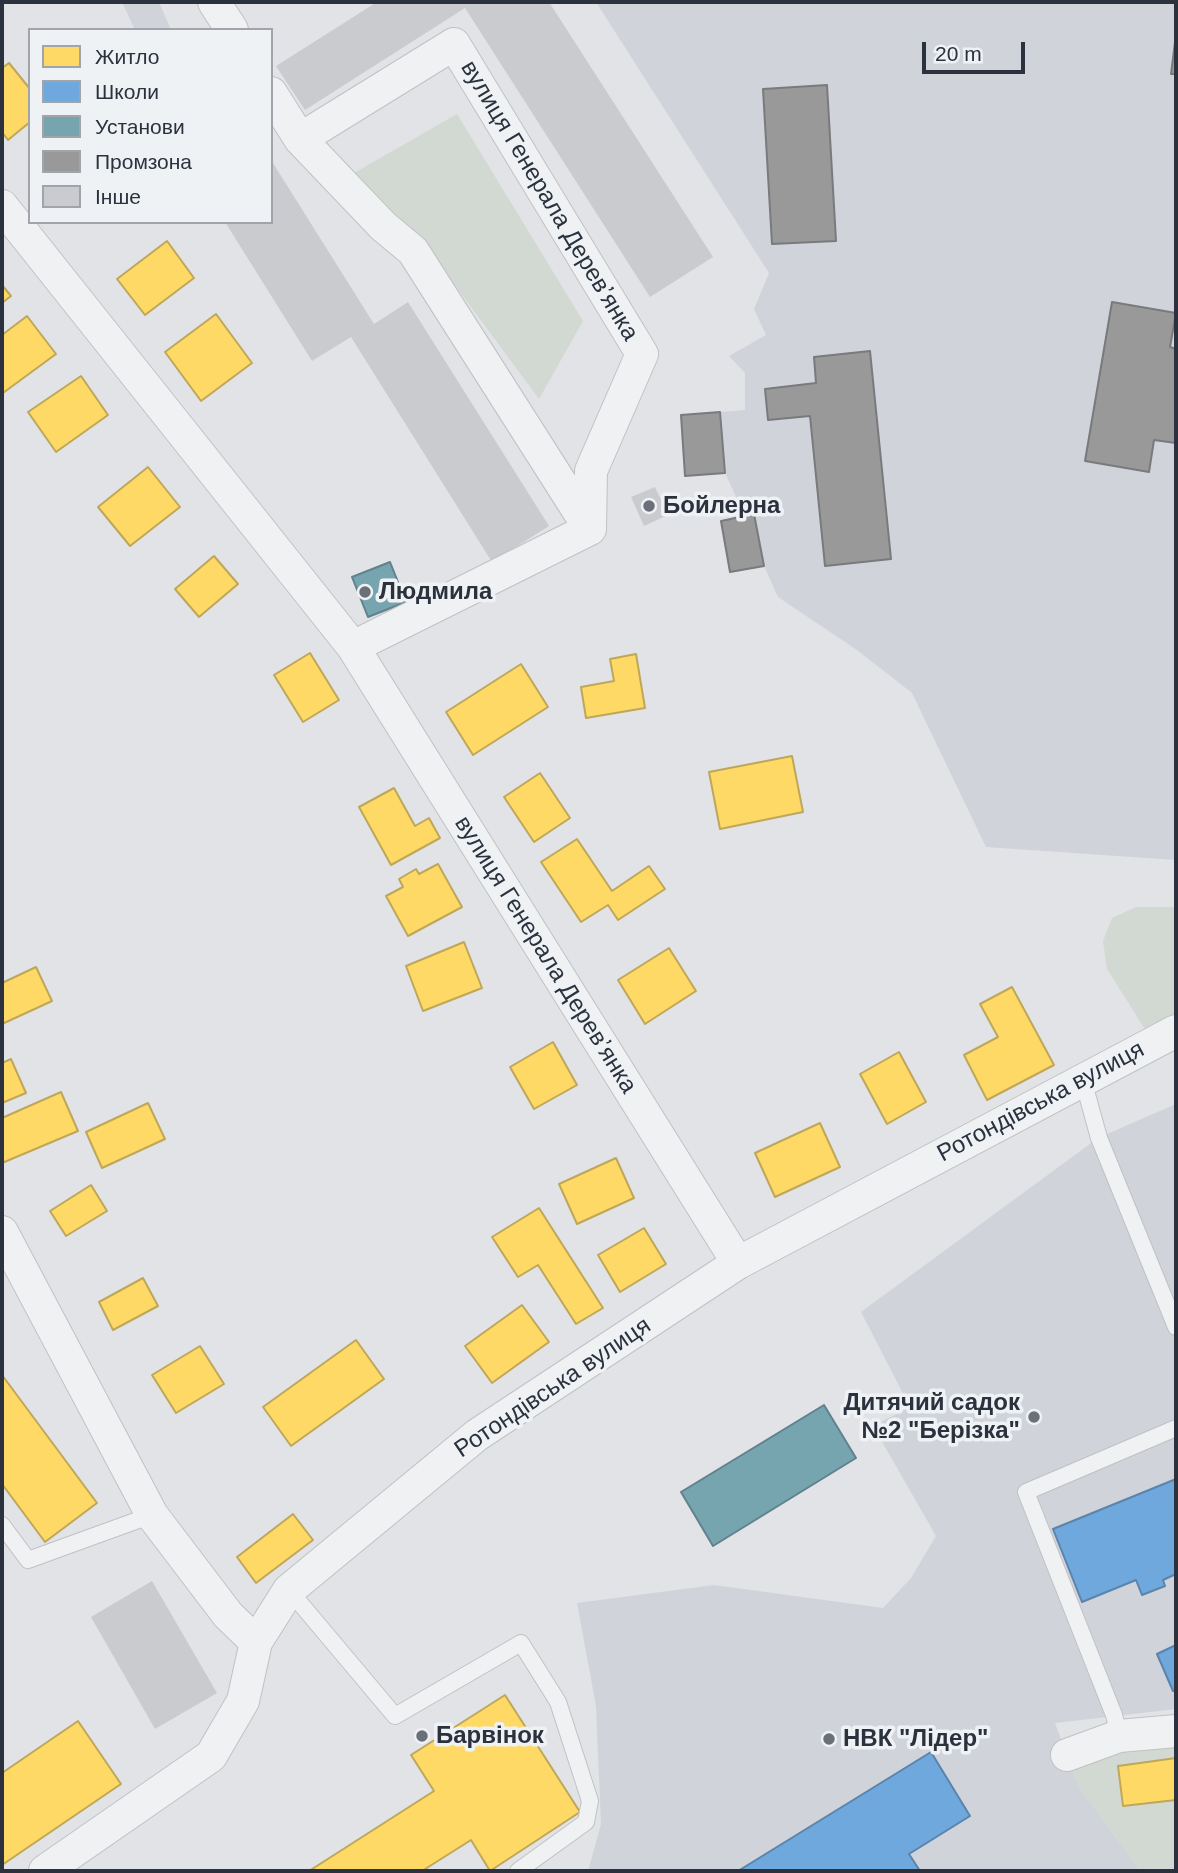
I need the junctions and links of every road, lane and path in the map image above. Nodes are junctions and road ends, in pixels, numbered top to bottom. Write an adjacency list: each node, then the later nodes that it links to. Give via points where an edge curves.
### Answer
1 (214, 2): 2 (street)
2 (231, 28)
3 (273, 96): 4 (street)
4 (300, 139): 6 (street, via 413,251); 6 (street, вулиця Генерала Деревʼянка, via 454,44 642,354 591,471)
5 (2, 206): 7 (street, вулиця Генерала Деревʼянка)
6 (590, 528): 7 (street)
7 (353, 647): 11 (street, вулиця Генерала Деревʼянка)
8 (1176, 1031): 9 (street, Ротондівська вулиця)
9 (1083, 1080): 11 (street, Ротондівська вулиця); 12 (lane, via 1098,1138)
10 (2, 1233): 14 (street)
11 (738, 1263): 16 (street, Ротондівська вулиця, via 477,1435)
12 (1176, 1327)
13 (1176, 1428): 19 (lane, via 1026,1492)
14 (152, 1515): 15 (lane, via 28,1560); 17 (street, via 228,1615)
15 (2, 1525)
16 (289, 1590): 17 (street, Ротондівська вулиця); 22 (lane, via 396,1716 521,1643 558,1702 590,1801 586,1822)
17 (256, 1642): 21 (street, Ротондівська вулиця, via 243,1702 211,1756)
18 (1176, 1731): 19 (street)
19 (1119, 1736): 20 (street)
20 (1067, 1755)
21 (46, 1871)
22 (518, 1871)

